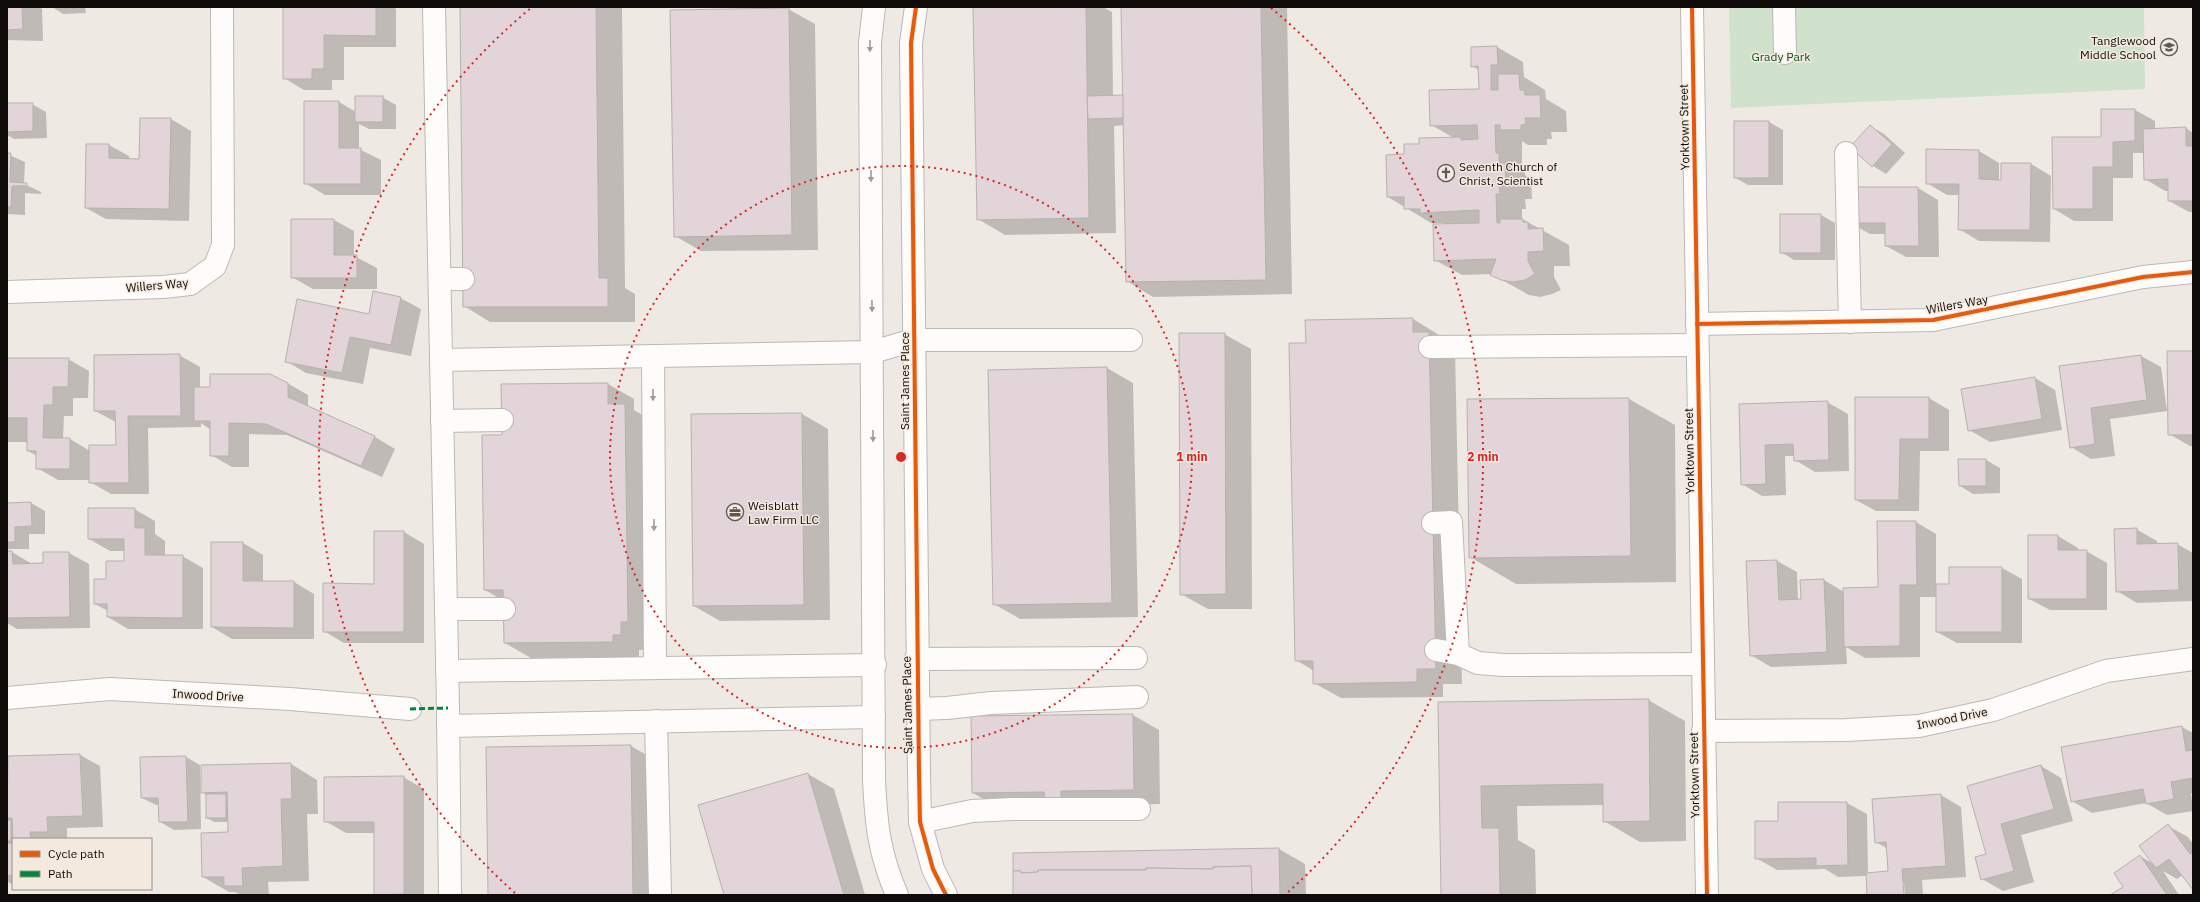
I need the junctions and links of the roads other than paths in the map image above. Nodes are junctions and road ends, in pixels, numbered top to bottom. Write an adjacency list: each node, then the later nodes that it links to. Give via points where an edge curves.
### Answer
1 (222, 7): 12 (street, Willers Way, via 223,244 216,266 190,284)
2 (434, 7): 10 (street)
3 (874, 7): 18 (street, one-way to 18, via 870,43)
4 (916, 7): 15 (street, Saint James Place, via 911,43)
5 (1692, 7): 14 (street, Yorktown Street)
6 (1784, 7): 7 (street)
7 (1785, 53)
8 (1846, 153): 13 (street)
9 (2193, 272): 13 (street, Willers Way, via 2143,277 1933,320)
10 (440, 279): 11 (street); 20 (street)
11 (463, 279)
12 (7, 292)
13 (1850, 322): 14 (street, Willers Way)
14 (1697, 334): 17 (street, Willers Way); 31 (street, Yorktown Street)
15 (913, 340): 16 (street); 18 (street, Saint James Place); 28 (street, Saint James Place)
16 (1131, 340)
17 (1430, 347)
18 (873, 352): 19 (street, Saint James Place); 32 (street, one-way to 32)
19 (653, 356): 20 (street, Saint James Place); 33 (street, one-way to 33)
20 (441, 360): 22 (street)
21 (502, 420): 22 (street)
22 (442, 421): 24 (street)
23 (1433, 522): 27 (street, via 1451,522)
24 (446, 609): 25 (street); 34 (street)
25 (504, 609)
26 (1436, 650): 27 (street)
27 (1458, 654): 31 (street, via 1478,663 1502,665)
28 (916, 658): 29 (street); 38 (street, Saint James Place)
29 (1136, 658)
30 (2193, 659): 42 (street, Inwood Drive, via 2106,671 1993,710 1919,726 1846,730)
31 (1702, 664): 42 (street, Yorktown Street)
32 (875, 665): 33 (street); 39 (street)
33 (655, 668): 34 (street)
34 (447, 671): 41 (street)
35 (1137, 697): 38 (street, via 990,702)
36 (7, 698): 37 (street, Inwood Drive, via 110,689)
37 (410, 709)
38 (917, 709): 44 (street, Saint James Place)
39 (874, 717): 40 (street); 47 (street, via 876,826 885,868)
40 (656, 721): 41 (street); 46 (street)
41 (448, 726): 45 (street)
42 (1703, 731): 49 (street, Yorktown Street)
43 (1139, 809): 44 (street, via 986,810)
44 (920, 822): 48 (street, Saint James Place, via 933,869)
45 (450, 895)
46 (660, 895)
47 (897, 895)
48 (946, 895)
49 (1707, 895)

